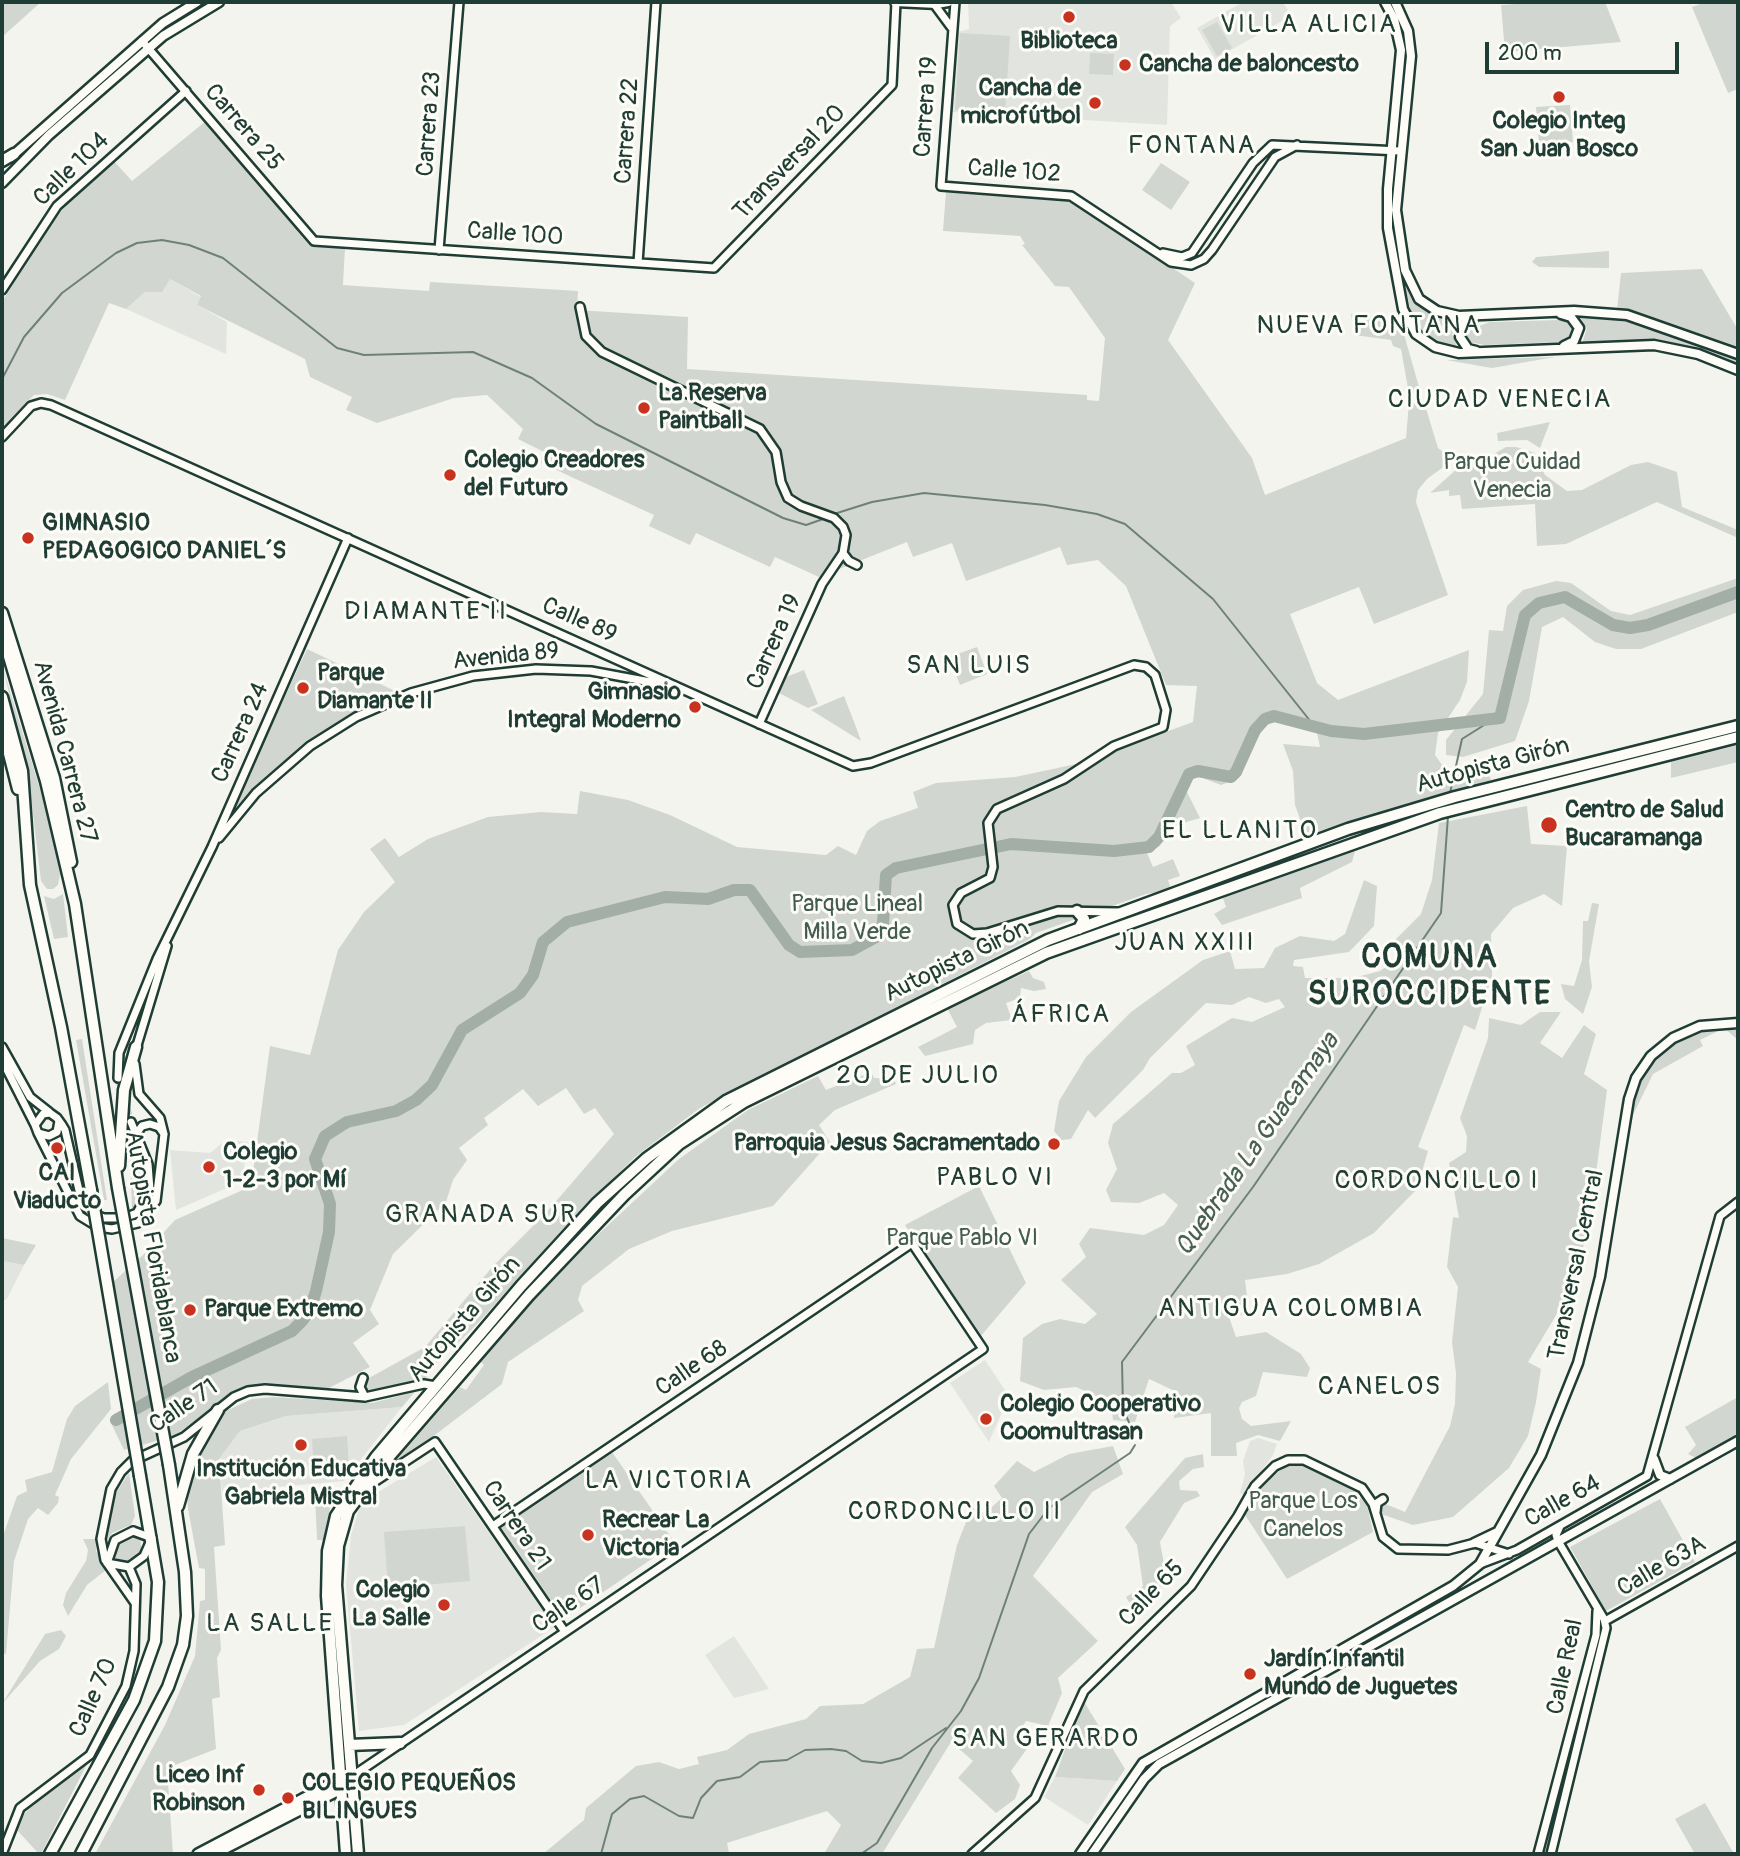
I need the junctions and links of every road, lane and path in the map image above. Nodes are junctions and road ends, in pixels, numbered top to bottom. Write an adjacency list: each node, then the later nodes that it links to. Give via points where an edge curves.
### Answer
1 (197, 2): 12 (main road)
2 (219, 2): 13 (main road)
3 (458, 2): 23 (street, Carrera 23)
4 (656, 2): 24 (street, Carrera 22)
5 (896, 2): 10 (main road); 25 (street, Transversal 20, via 892,85)
6 (948, 2): 10 (main road)
7 (955, 2): 11 (street, Carrera 19)
8 (1385, 2): 16 (main road, via 1401,50)
9 (1395, 2): 16 (main road, via 1407,26 1411,51)
10 (932, 3): 11 (street, Carrera 19)
11 (952, 31): 20 (street, Carrera 19)
12 (142, 41): 13 (street, Carrera 25); 17 (main road)
13 (148, 49): 14 (street, Carrera 25); 19 (main road, via 45,138)
14 (186, 91): 21 (street, Carrera 25); 26 (street, Calle 104, via 57,206)
15 (1297, 145): 16 (street); 22 (street, via 1275,145 1263,151 1189,255 1177,257); 22 (street, Calle 102, via 1275,157 1204,259 1178,264)
16 (1396, 151): 29 (main road, via 1396,210 1412,290 1437,311); 31 (main road, via 1388,228 1410,325 1421,339 1443,350)
17 (14, 154): 18 (highway)
18 (2, 163)
19 (2, 183)
20 (941, 186): 22 (street, Calle 102, via 1071,196)
21 (314, 241): 23 (street, Calle 100)
22 (1152, 249)
23 (439, 250): 24 (street, Calle 100)
24 (638, 263): 25 (street, Calle 100)
25 (715, 268)
26 (2, 290)
27 (580, 307): 36 (street, via 586,336 602,352 760,429 773,446 788,498 839,521 846,535)
28 (1549, 313): 29 (main road); 30 (main road, via 1571,317 1579,328 1574,341); 32 (main road, via 1627,315)
29 (1488, 315): 31 (main road, via 1470,318 1460,329 1462,344)
30 (1550, 349): 31 (main road); 33 (main road, via 1654,345 1687,351)
31 (1484, 352)
32 (1738, 354)
33 (1738, 370)
34 (2, 437): 35 (street, Calle 89, via 31,406 51,405)
35 (348, 538): 40 (street, Calle 89); 47 (street, Carrera 24)
36 (843, 553): 37 (street); 42 (street, Carrera 19, via 827,577)
37 (857, 565)
38 (2, 613): 48 (highway, Avenida Carrera 27, via 60,800)
39 (2, 633): 48 (highway, Autopista Floridablanca, via 49,791)
40 (692, 694): 42 (street, Calle 89); 47 (street, Avenida 89, via 632,677 570,669 502,671 442,683 378,706 321,738)
41 (2, 697): 46 (highway, Autopista Floridablanca, via 19,758)
42 (760, 724): 50 (street, Calle 89, via 859,766 1134,665 1146,667 1155,675 1166,710 1165,724 1155,733 1119,744 1064,779 997,809 988,823 990,878 955,899 954,918 961,928 980,934 1048,912)
43 (2, 726): 46 (highway)
44 (1738, 726): 49 (highway, Autopista Girón, via 1442,800 1294,848)
45 (1738, 737): 52 (highway, Autopista Girón, via 1440,813)
46 (24, 812): 85 (highway, Autopista Floridablanca, bridge, via 30,885 64,1039)
47 (230, 817): 54 (street, Avenida 89)
48 (75, 904): 68 (highway, Autopista Floridablanca)
49 (1134, 910): 50 (street); 51 (highway, Autopista Girón)
50 (1077, 911): 51 (street); 53 (highway, via 1084,919)
51 (1103, 921): 52 (street); 53 (highway, Autopista Girón)
52 (1118, 927): 78 (highway, Autopista Girón, via 1006,970 744,1102 692,1135 646,1174 529,1294)
53 (1079, 929): 72 (highway, Autopista Girón, via 1008,958 697,1119 597,1203)
54 (168, 942): 57 (street); 59 (street, via 122,1046)
55 (1738, 1023): 84 (main road, Transversal Central, via 1700,1026 1673,1038 1651,1056 1636,1078 1600,1277 1578,1363 1549,1438)
56 (2, 1047): 60 (street, via 30,1097)
57 (136, 1047): 65 (street, via 137,1089 160,1118); 68 (highway, via 124,1090)
58 (2, 1060): 63 (street)
59 (118, 1078)
60 (50, 1113): 61 (street); 63 (street, via 40,1116)
61 (60, 1121): 63 (street, via 53,1135); 66 (street, via 75,1186 82,1203 99,1217 137,1213 147,1199 151,1180)
62 (131, 1122): 64 (street)
63 (37, 1129): 67 (street, via 80,1216 99,1227 127,1228 153,1207)
64 (136, 1134): 65 (street, via 150,1124); 66 (street)
65 (164, 1134): 67 (street)
66 (144, 1153): 67 (street, via 151,1158)
67 (162, 1155)
68 (118, 1186): 81 (highway, Autopista Floridablanca, bridge)
69 (1738, 1202): 76 (street, via 1720,1216)
70 (983, 1349): 82 (street, Calle 68, via 912,1243); 98 (street, Calle 67)
71 (363, 1378): 73 (street, via 360,1387)
72 (436, 1386): 73 (street, via 424,1384); 78 (highway, Autopista Girón)
73 (365, 1397): 74 (street, Calle 71, via 265,1389 248,1391)
74 (218, 1410): 81 (highway, via 187,1469); 90 (street, Calle 71, via 176,1441 132,1461 116,1480 101,1530)
75 (1738, 1441): 77 (main road)
76 (1654, 1460): 77 (main road, via 1656,1471); 83 (street, Calle 64, via 1640,1481)
77 (1670, 1479): 86 (main road)
78 (354, 1492): 82 (street, Carrera 21, via 380,1481 435,1442); 100 (highway, via 336,1572); 102 (highway, via 334,1522 327,1573)
79 (1383, 1499): 80 (street)
80 (1376, 1513): 88 (street, via 1383,1537 1398,1549); 110 (street, Calle 65, via 1365,1492 1301,1460 1284,1461 1267,1471 1181,1597 1084,1691 1035,1798)
81 (177, 1517): 105 (highway, Autopista Floridablanca, via 187,1604 181,1652 169,1687)
82 (493, 1526): 98 (street, Carrera 21)
83 (1561, 1526): 86 (street); 89 (street, Calle 64)
84 (1497, 1532): 88 (main road); 88 (main road, Transversal Central)
85 (152, 1538): 90 (street, via 134,1532 122,1535 112,1545); 92 (street, via 142,1559); 104 (highway, Autopista Floridablanca, via 158,1614 148,1667)
86 (1558, 1541): 93 (main road); 96 (street)
87 (1738, 1546): 97 (street, Calle 63A)
88 (1482, 1548): 89 (street); 91 (main road, Transversal Central)
89 (1509, 1554): 91 (street, Calle 64)
90 (107, 1563): 92 (street); 94 (street)
91 (1480, 1564): 93 (main road); 111 (main road, Transversal Central, via 1453,1586 1143,1763)
92 (130, 1567): 94 (street); 95 (street, Calle 70, via 136,1580)
93 (1492, 1578): 112 (main road, via 1156,1766)
94 (125, 1587): 95 (street)
95 (135, 1603): 103 (street, Calle 70, via 130,1674 93,1750 24,1802)
96 (1597, 1611): 97 (street, Calle Real); 113 (street, Calle Real, via 1596,1635)
97 (1605, 1621): 114 (street, Calle Real)
98 (565, 1632): 99 (street, Calle 67)
99 (400, 1743): 100 (highway); 101 (street, Calle 67)
100 (349, 1745): 101 (highway)
101 (351, 1777): 102 (main road); 109 (highway)
102 (341, 1784): 106 (main road, via 335,1782); 107 (main road, via 337,1791); 108 (highway)
103 (2, 1854)
104 (50, 1854)
105 (81, 1854)
106 (198, 1854)
107 (214, 1854)
108 (346, 1854)
109 (358, 1854)
110 (972, 1854)
111 (1080, 1854)
112 (1092, 1854)
113 (1538, 1854)
114 (1552, 1854)

